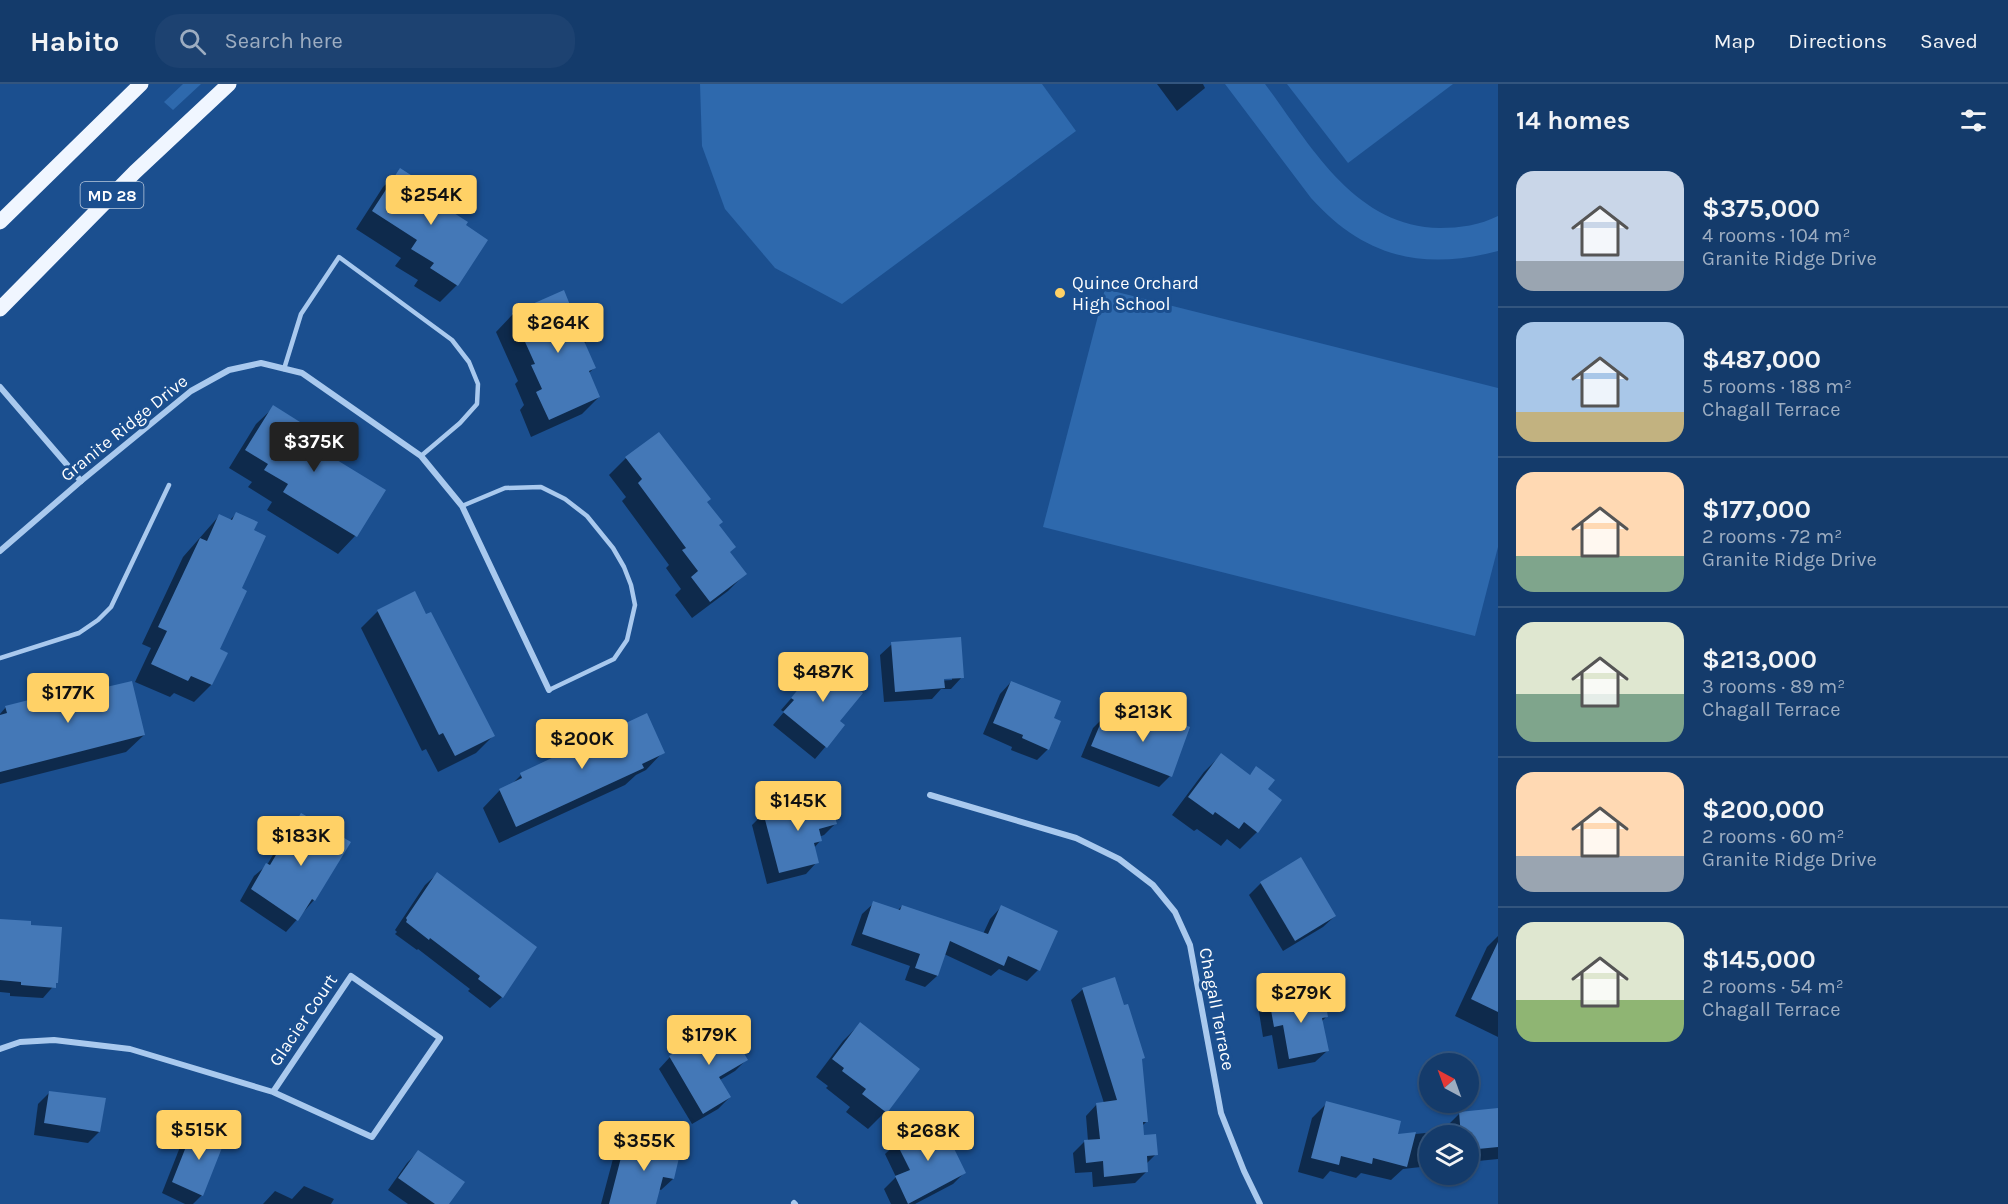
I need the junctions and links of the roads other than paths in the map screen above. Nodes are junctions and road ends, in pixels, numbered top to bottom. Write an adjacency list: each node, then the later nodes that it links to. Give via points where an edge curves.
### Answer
1 (141, 84): 3 (main road)
2 (229, 84): 4 (main road, MD 28, via 135,172)
3 (0, 222)
4 (0, 309)
5 (284, 369): 7 (street, Granite Ridge Drive, via 302,373); 7 (lane, via 301,314 339,257 452,340 469,362 478,384 477,404); 8 (street, Granite Ridge Drive, via 261,363 229,370 191,391)
6 (0, 387): 8 (street)
7 (421, 456): 10 (street, Granite Ridge Drive)
8 (81, 481): 11 (street, Granite Ridge Drive)
9 (169, 485): 12 (lane, via 111,607 79,633)
10 (462, 506): 13 (street, Granite Ridge Drive); 13 (lane, via 505,488 541,487 566,499 587,516 624,567 635,605 627,640 614,659)
11 (0, 550)
12 (0, 658)
13 (549, 690)
14 (930, 795): 17 (street, Chagall Terrace, via 1077,838 1119,859 1153,885 1175,912 1190,945 1221,1113)
15 (0, 1049): 16 (street, Glacier Court, via 20,1042 54,1040 130,1048)
16 (273, 1092): 16 (street, Glacier Court, via 372,1137 440,1038 351,976)
17 (1260, 1204)

